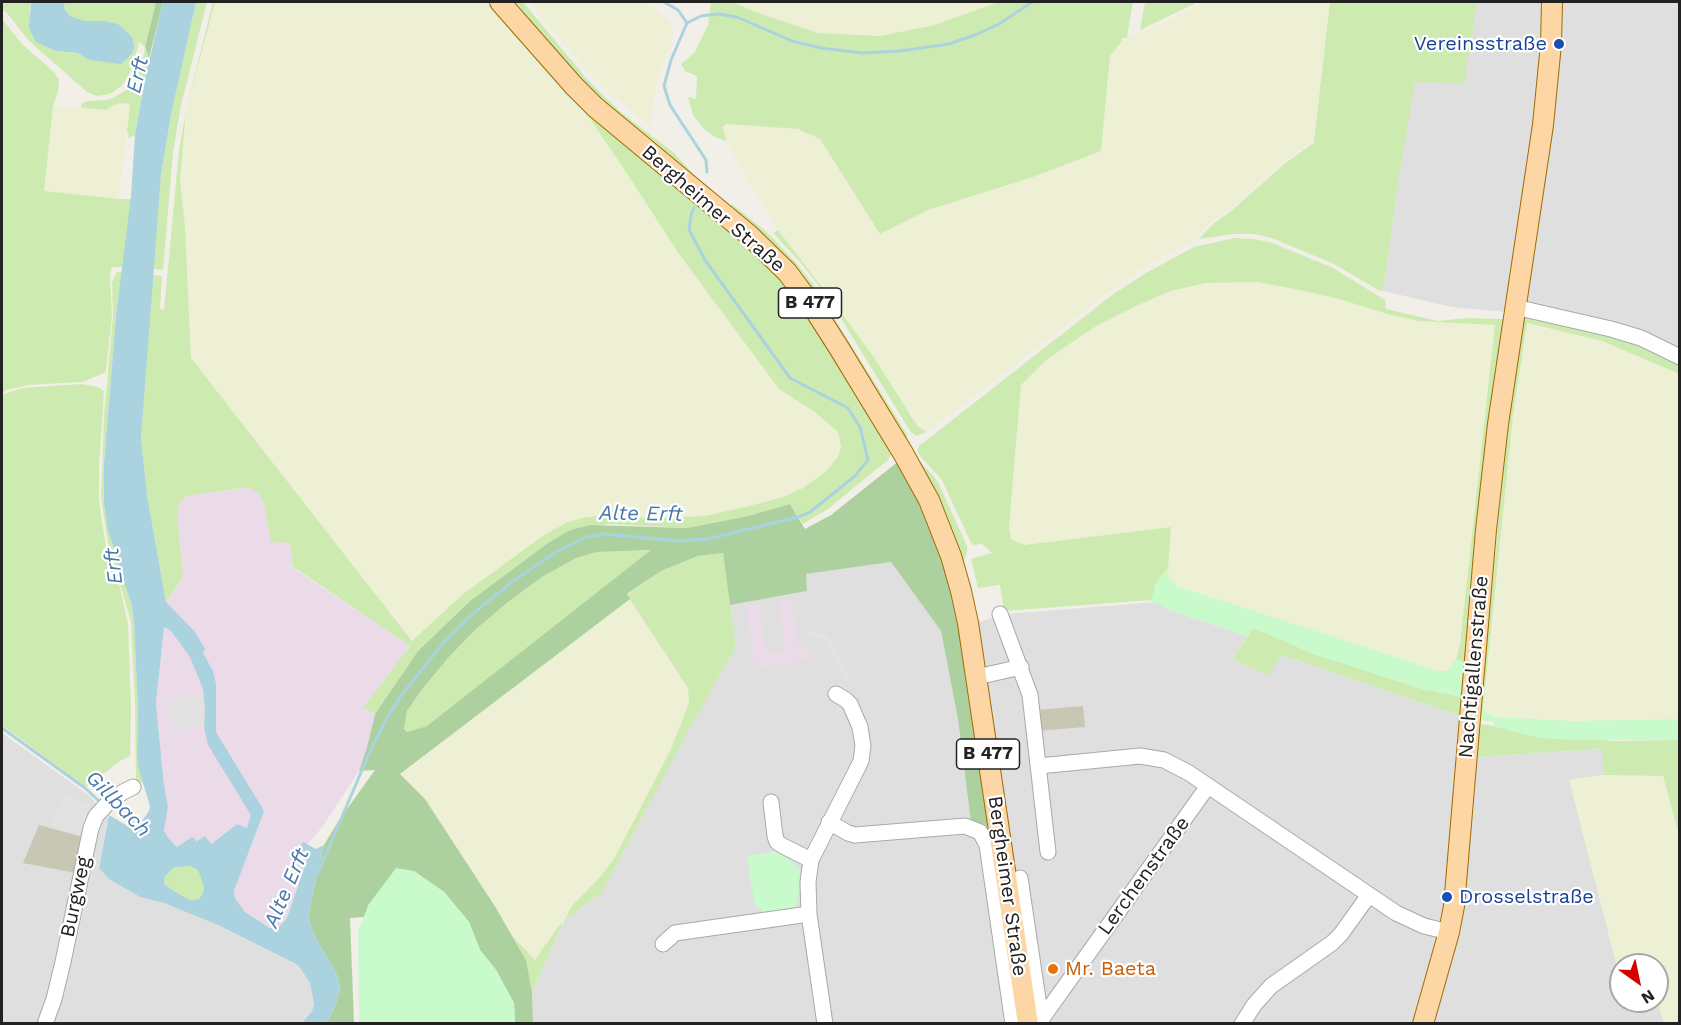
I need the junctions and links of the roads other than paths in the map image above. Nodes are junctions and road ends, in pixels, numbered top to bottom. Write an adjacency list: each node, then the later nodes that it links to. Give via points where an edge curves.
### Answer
1 (500, 2): 7 (main road, Bergheimer Straße / B 477, via 595,107 749,235 787,272 811,303 929,500 962,591)
2 (1552, 2): 3 (main road, Nachtigallenstraße, via 1544,125)
3 (1515, 307): 4 (street, via 1624,333); 19 (main road, Nachtigallenstraße, via 1486,530)
4 (1680, 357)
5 (1000, 614): 6 (street)
6 (1021, 667): 7 (street); 9 (street, via 1030,695)
7 (977, 676): 21 (main road, Bergheimer Straße / B 477)
8 (836, 694): 13 (street, via 850,704 863,746 857,769)
9 (1039, 766): 10 (street, via 1140,756 1164,760); 14 (street)
10 (1208, 786): 17 (street); 21 (street, Lerchenstraße)
11 (133, 787): 22 (street, Burgweg, via 108,803 91,828 56,990)
12 (771, 802): 15 (street, via 777,842)
13 (829, 822): 15 (street); 24 (street, Bergheimer Straße, via 862,836 965,826 980,832 986,840)
14 (1048, 852)
15 (811, 860): 18 (street)
16 (1020, 878): 21 (street, Bergheimer Straße)
17 (1369, 895): 19 (street, via 1405,918); 25 (street, via 1341,934 1271,986)
18 (809, 914): 20 (street, via 675,933); 23 (street)
19 (1449, 932): 26 (main road, Nachtigallenstraße)
20 (663, 944)
21 (1036, 1022)
22 (45, 1023)
23 (825, 1023)
24 (1013, 1023)
25 (1243, 1023)
26 (1422, 1023)

